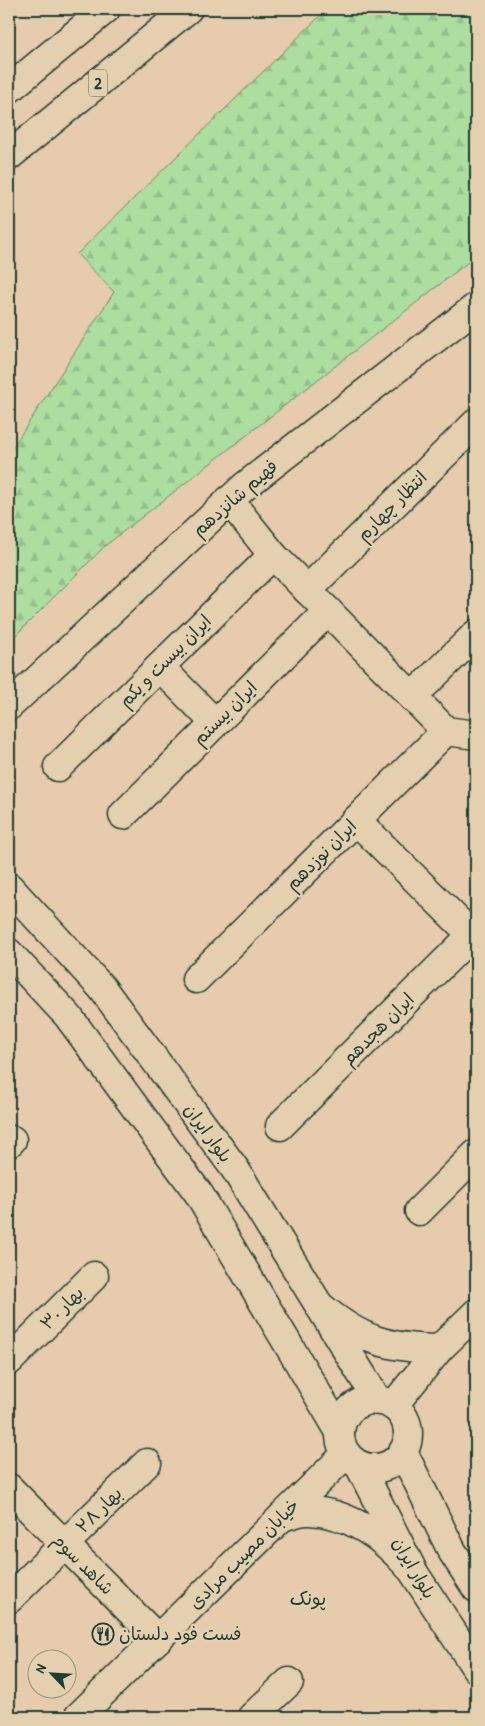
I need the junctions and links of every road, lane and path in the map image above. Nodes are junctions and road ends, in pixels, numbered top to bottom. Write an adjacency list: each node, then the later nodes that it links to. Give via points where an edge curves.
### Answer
1 (106, 9): 3 (main road)
2 (188, 9): 4 (main road, 2)
3 (9, 89)
4 (9, 156)
5 (476, 307): 7 (main road, فهیم شانزدهم)
6 (476, 423): 9 (main road, انتظار چهارم)
7 (229, 500): 8 (main road); 14 (main road, فهیم شانزدهم)
8 (273, 555): 9 (main road); 12 (main road, ایران بیست و یکم)
9 (307, 590): 10 (main road)
10 (328, 611): 13 (main road); 15 (main road, ایران بیستم)
11 (476, 634): 13 (main road)
12 (160, 667): 15 (main road); 18 (main road, ایران بیست و یکم)
13 (412, 697): 16 (main road)
14 (9, 706)
15 (215, 723): 19 (main road, ایران بیستم)
16 (446, 731): 17 (main road); 20 (main road, ایران نوزدهم)
17 (476, 735)
18 (58, 767)
19 (123, 815)
20 (356, 820): 22 (main road); 24 (main road, ایران نوزدهم)
21 (9, 888): 29 (main road, بلوار ایران, via 107,996 235,1169)
22 (474, 933): 25 (main road, ایران هجدهم)
23 (9, 954): 34 (main road, بلوار ایران, via 68,1016 199,1194)
24 (196, 979)
25 (280, 1126)
26 (476, 1154): 27 (main road)
27 (419, 1211)
28 (94, 1276): 32 (main road, بهار ۳۰)
29 (317, 1304): 31 (main road, via 343,1325 373,1340 405,1349); 33 (main road, بلوار ایران)
30 (476, 1313): 31 (main road)
31 (439, 1350): 33 (main road)
32 (9, 1361)
33 (385, 1403): 34 (main road, via 369,1401 352,1408 346,1415); 35 (main road, via 406,1422 408,1432)
34 (348, 1450): 35 (main road, via 367,1468 391,1464); 38 (main road, خیابان مصیب مرادی); 40 (main road, بلوار ایران)
35 (403, 1452): 41 (main road, via 452,1551)
36 (147, 1463): 39 (main road, بهار ۲۸)
37 (9, 1488): 39 (main road, شاهد سوم)
38 (282, 1517): 40 (main road, via 308,1510 339,1517 368,1530 393,1549); 43 (main road, خیابان مصیب مرادی)
39 (65, 1545): 42 (main road, بهار ۲۸); 43 (main road, شاهد سوم)
40 (414, 1573): 44 (main road, بلوار ایران)
41 (476, 1588)
42 (9, 1599)
43 (158, 1639): 46 (main road, خیابان مصیب مرادی)
44 (476, 1668)
45 (289, 1682): 47 (main road)
46 (78, 1717)
47 (252, 1717)

